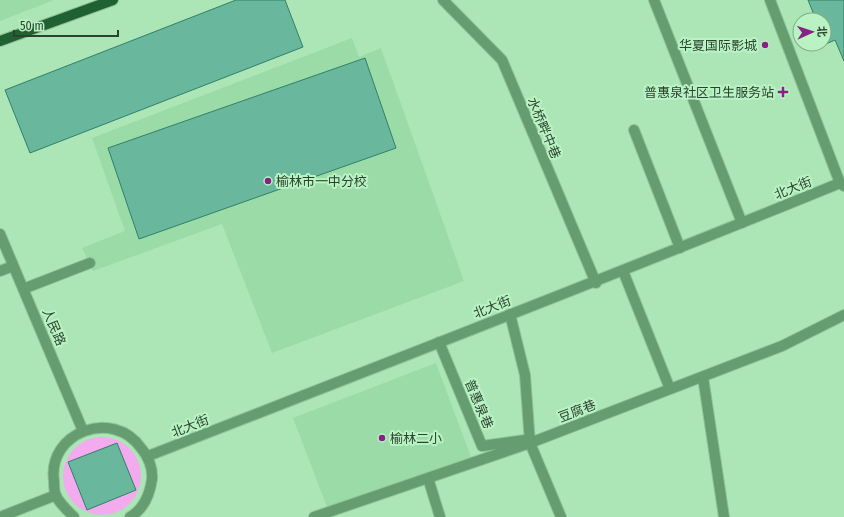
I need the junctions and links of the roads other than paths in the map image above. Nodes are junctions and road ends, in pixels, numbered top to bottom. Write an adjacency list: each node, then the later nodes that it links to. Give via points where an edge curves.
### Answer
1 (113, 0): 5 (main road)
2 (443, 0): 15 (street, 水桥畔中巷, via 502,60)
3 (654, 0): 8 (street)
4 (770, 0): 7 (street)
5 (0, 41)
6 (634, 130): 10 (street)
7 (842, 185): 8 (street, 北大街)
8 (742, 223): 10 (street, 北大街)
9 (0, 234): 12 (street, 人民路)
10 (680, 248): 14 (street, 北大街)
11 (90, 264): 16 (street)
12 (14, 266): 13 (street); 16 (street, 人民路)
13 (0, 271)
14 (623, 271): 15 (street, 北大街); 21 (street)
15 (596, 283): 17 (street, 北大街)
16 (24, 289): 22 (street, 人民路)
17 (510, 314): 19 (street, 北大街); 23 (street, via 525,375)
18 (844, 315): 20 (street, 豆腐巷, via 782,346)
19 (439, 342): 23 (street, 普惠泉巷, via 482,446 525,440); 24 (street, 北大街)
20 (703, 377): 21 (street, 豆腐巷); 33 (street)
21 (670, 389): 23 (street, 豆腐巷)
22 (83, 431): 24 (street, via 108,427 125,432 135,439); 26 (street, via 66,443 56,458 53,475)
23 (530, 443): 25 (street, 豆腐巷); 32 (street)
24 (148, 456): 29 (street, via 152,476 149,493 145,502)
25 (428, 478): 30 (street, 豆腐巷); 31 (street)
26 (56, 495): 27 (street); 28 (street)
27 (0, 517)
28 (74, 517)
29 (130, 517)
30 (314, 517)
31 (440, 517)
32 (561, 517)
33 (724, 517)

